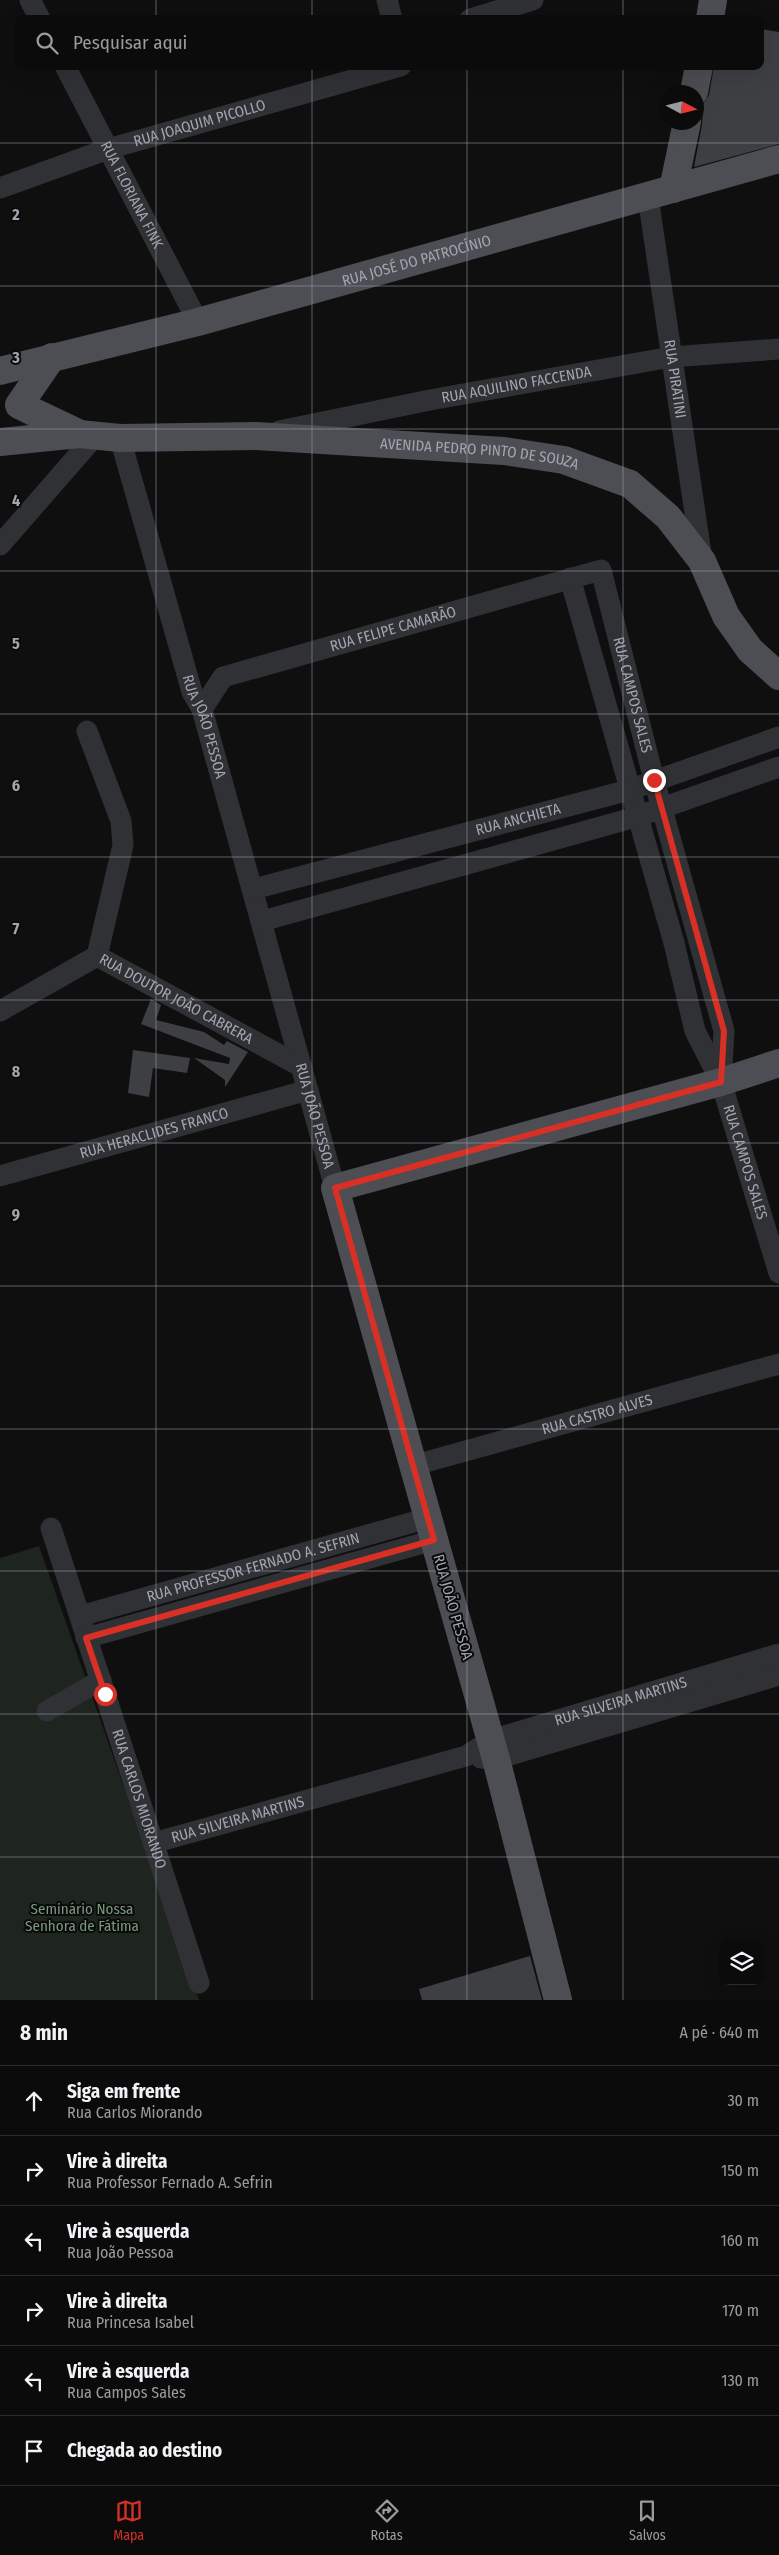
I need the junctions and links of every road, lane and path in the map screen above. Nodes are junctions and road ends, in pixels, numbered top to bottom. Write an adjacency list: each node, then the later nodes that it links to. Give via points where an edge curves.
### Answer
1 (30, 0): 5 (street)
2 (387, 0): 6 (street)
3 (533, 0): 7 (street)
4 (714, 0): 8 (main road)
5 (38, 15)
6 (391, 15)
7 (483, 15)
8 (711, 15)
9 (67, 70): 14 (street, RUA FLORIANA FINK)
10 (387, 70): 14 (street, RUA JOAQUIM PICOLLO)
11 (698, 70): 12 (main road)
12 (695, 85)
13 (684, 130): 17 (main road)
14 (108, 149): 16 (street, RUA JOAQUIM PICOLLO); 18 (street, RUA FLORIANA FINK)
15 (779, 159): 17 (main road, RUA JOSÉ DO PATROCÍNIO)
16 (0, 188)
17 (660, 193): 18 (main road, RUA JOSÉ DO PATROCÍNIO); 21 (street, RUA PIRATINI)
18 (198, 322): 20 (main road, RUA JOSÉ DO PATROCÍNIO)
19 (779, 350): 21 (street, RUA AQUILINO FACCENDA)
20 (52, 357): 22 (main road, RUA JOSÉ DO PATROCÍNIO); 24 (main road)
21 (671, 357): 26 (street, RUA AQUILINO FACCENDA, via 430,400); 29 (street, RUA PIRATINI)
22 (0, 371)
23 (0, 386): 24 (main road, AVENIDA PEDRO PINTO DE SOUZA)
24 (19, 405): 25 (main road, AVENIDA PEDRO PINTO DE SOUZA); 27 (main road, via 12,426)
25 (98, 436): 26 (main road, AVENIDA PEDRO PINTO DE SOUZA); 27 (main road, AVENIDA PEDRO PINTO DE SOUZA); 28 (street); 33 (street, RUA JOÃO PESSOA, via 192,692)
26 (256, 436): 29 (main road, AVENIDA PEDRO PINTO DE SOUZA, via 504,451 564,460 630,484 668,517)
27 (0, 441)
28 (0, 545)
29 (702, 561): 32 (main road, AVENIDA PEDRO PINTO DE SOUZA, via 726,616 750,650)
30 (601, 570): 31 (street, RUA FELIPE CAMARÃO); 37 (street, RUA CAMPOS SALES)
31 (570, 578): 33 (street, RUA FELIPE CAMARÃO, via 223,677); 38 (street, RUA CAMPOS SALES)
32 (779, 676)
33 (202, 709): 43 (street, RUA JOÃO PESSOA)
34 (87, 731): 47 (street, via 121,821 122,845)
35 (779, 737): 37 (street, RUA ANCHIETA)
36 (779, 767): 39 (street, RUA ANCHIETA)
37 (654, 780): 38 (street, RUA ANCHIETA); 39 (street, RUA CAMPOS SALES)
38 (629, 790): 40 (street, RUA CAMPOS SALES); 41 (street, RUA ANCHIETA)
39 (662, 808): 40 (street, RUA ANCHIETA); 45 (street, RUA CAMPOS SALES)
40 (636, 817): 42 (street, RUA ANCHIETA); 46 (street, RUA CAMPOS SALES)
41 (444, 839): 42 (street); 43 (street, RUA ANCHIETA)
42 (453, 868): 44 (street, RUA ANCHIETA)
43 (253, 890): 44 (street, RUA JOÃO PESSOA)
44 (262, 921): 50 (street, RUA JOÃO PESSOA)
45 (698, 935): 46 (street); 51 (street, RUA CAMPOS SALES, via 724,1031)
46 (674, 943): 51 (street, RUA CAMPOS SALES, via 695,1031)
47 (97, 956): 48 (street, RUA DOUTOR JOÃO CABRERA); 50 (street, RUA DOUTOR JOÃO CABRERA)
48 (0, 1011)
49 (779, 1063): 51 (main road)
50 (302, 1067): 52 (street, RUA JOÃO PESSOA)
51 (721, 1082): 54 (main road); 55 (street, RUA CAMPOS SALES)
52 (308, 1090): 53 (street, RUA HERACLIDES FRANCO); 54 (street, RUA JOÃO PESSOA)
53 (0, 1176)
54 (335, 1188): 57 (main road, RUA JOÃO PESSOA)
55 (779, 1273)
56 (779, 1364): 57 (street, RUA CASTRO ALVES)
57 (414, 1465): 59 (main road, RUA JOÃO PESSOA)
58 (51, 1528): 60 (street, RUA CARLOS MIORANDO)
59 (431, 1529): 60 (street, RUA PROFESSOR FERNADO A. SEFRIN); 61 (street, RUA PROFESSOR FERNADO A. SEFRIN); 67 (main road, RUA JOÃO PESSOA)
60 (80, 1616): 61 (street, RUA CARLOS MIORANDO)
61 (86, 1638): 64 (street, RUA CARLOS MIORANDO)
62 (779, 1654): 65 (street, RUA SILVEIRA MARTINS)
63 (779, 1675): 65 (street, RUA SILVEIRA MARTINS)
64 (101, 1680): 66 (street); 68 (street, RUA CARLOS MIORANDO)
65 (729, 1680): 67 (street, RUA SILVEIRA MARTINS)
66 (47, 1712)
67 (493, 1750): 68 (street, RUA SILVEIRA MARTINS); 70 (main road, RUA JOÃO PESSOA)
68 (153, 1843): 69 (street, RUA CARLOS MIORANDO)
69 (198, 1983)
70 (558, 2000)

